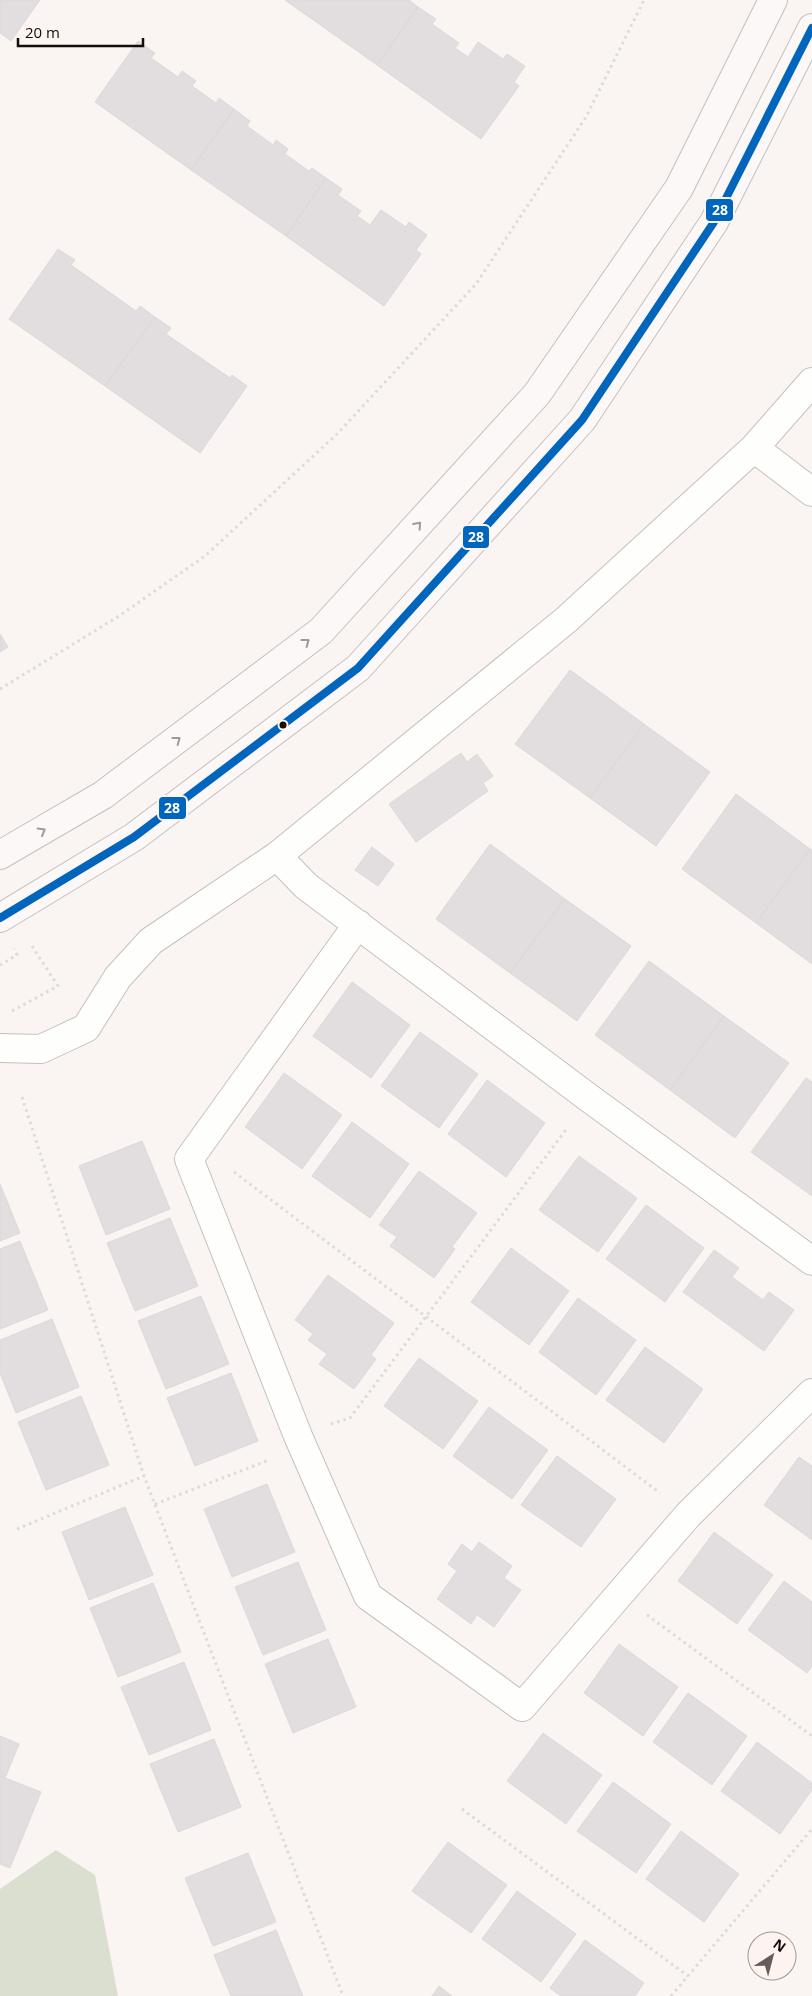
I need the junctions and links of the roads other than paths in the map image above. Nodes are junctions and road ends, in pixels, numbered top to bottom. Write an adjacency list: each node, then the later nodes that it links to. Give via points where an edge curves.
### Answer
1 (773, 0): 6 (street, one-way to 1, via 103,795 321,631 531,402 679,188)
2 (812, 28): 8 (street, via 714,222 582,420 358,668 134,837)
3 (812, 382): 4 (street)
4 (754, 448): 5 (street); 7 (street, via 566,620)
5 (812, 492)
6 (0, 855)
7 (277, 856): 9 (street, via 306,886); 10 (street, via 151,941 118,977 86,1028 41,1049)
8 (0, 918)
9 (358, 924): 11 (street); 12 (street, via 189,1159 301,1442 368,1596 522,1707 688,1515)
10 (0, 1048)
11 (812, 1261)
12 (812, 1392)

